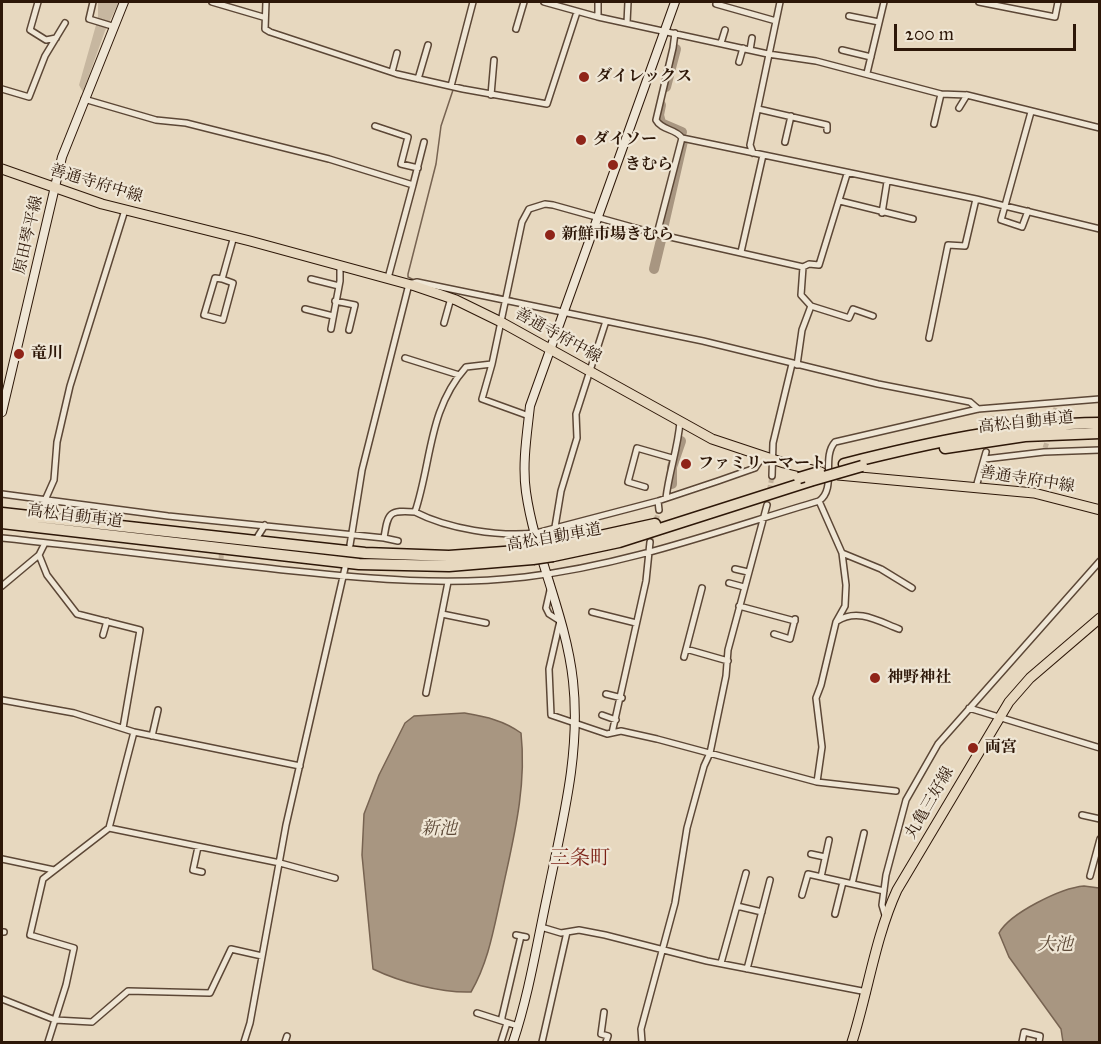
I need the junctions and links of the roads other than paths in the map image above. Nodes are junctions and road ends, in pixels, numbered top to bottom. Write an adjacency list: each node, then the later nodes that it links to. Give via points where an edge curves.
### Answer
1 (38, 2): 31 (street, via 30,30 46,40)
2 (93, 2): 26 (street, via 89,19)
3 (124, 2): 26 (street, 原田琴平線)
4 (212, 2): 20 (street)
5 (274, 2): 16 (street)
6 (473, 2): 46 (street)
7 (525, 2): 27 (street)
8 (544, 2): 18 (street)
9 (598, 2): 21 (street)
10 (628, 2): 25 (street)
11 (675, 2): 28 (street)
12 (780, 2): 22 (street)
13 (884, 2): 23 (street)
14 (979, 2): 15 (street, via 1055,17)
15 (1058, 2)
16 (265, 3): 20 (street)
17 (716, 4): 22 (street)
18 (577, 12): 21 (street); 49 (street, via 548,104)
19 (849, 16): 23 (street)
20 (263, 17): 43 (street, via 270,32)
21 (598, 17): 25 (street)
22 (776, 21): 39 (street)
23 (879, 22): 40 (street)
24 (65, 23): 31 (street)
25 (627, 23): 28 (street)
26 (112, 26): 51 (street, 原田琴平線)
27 (516, 28)
28 (664, 30): 30 (street); 77 (street)
29 (725, 30): 33 (street)
30 (675, 33): 33 (street); 60 (street, via 656,120)
31 (56, 38): 47 (street, via 29,97)
32 (752, 38): 36 (street)
33 (721, 44): 35 (street)
34 (428, 45): 45 (street)
35 (743, 48): 36 (street); 42 (street)
36 (750, 50): 39 (street)
37 (842, 50): 40 (street)
38 (397, 53): 43 (street)
39 (768, 54): 44 (street); 53 (street)
40 (871, 57): 44 (street)
41 (494, 60): 49 (street)
42 (739, 62)
43 (392, 72): 45 (street)
44 (867, 73): 48 (street)
45 (418, 79): 46 (street)
46 (451, 86): 49 (street)
47 (2, 89)
48 (941, 94): 50 (street); 56 (street)
49 (490, 95)
50 (967, 95): 52 (street); 54 (street)
51 (84, 99): 69 (street, via 156,120 186,123 329,159); 70 (street, 原田琴平線)
52 (959, 108)
53 (758, 109): 55 (street); 63 (street, via 750,145)
54 (1031, 112): 58 (street); 73 (street)
55 (791, 116): 59 (street, via 827,125); 62 (street)
56 (934, 124)
57 (375, 126): 65 (street, via 408,137 402,164)
58 (1100, 128)
59 (827, 130)
60 (682, 138): 63 (street); 80 (street)
61 (424, 142): 65 (street)
62 (786, 142)
63 (753, 153): 64 (street)
64 (763, 155): 67 (street); 82 (street)
65 (418, 168): 69 (street)
66 (2, 169): 70 (main road, 善通寺府中線)
67 (847, 174): 68 (street); 72 (street)
68 (887, 183): 71 (street); 76 (street)
69 (413, 184): 87 (street)
70 (54, 187): 74 (main road, 善通寺府中線); 113 (street, 原田琴平線)
71 (976, 199): 73 (street); 103 (street, via 965,246 948,245)
72 (840, 201): 76 (street); 84 (street, via 819,265)
73 (1005, 206): 75 (street); 75 (street, via 1001,220 1022,227)
74 (125, 210): 81 (main road, 善通寺府中線); 130 (street, via 70,386 57,442 54,480)
75 (1028, 211): 79 (street)
76 (882, 213): 78 (street)
77 (597, 219): 80 (street); 91 (street, via 553,205 529,209 522,222); 95 (street)
78 (913, 219)
79 (1100, 229)
80 (657, 234): 82 (street)
81 (234, 236): 83 (main road, 善通寺府中線); 85 (street)
82 (741, 252): 84 (street)
83 (340, 266): 87 (main road, 善通寺府中線); 89 (street)
84 (803, 267): 93 (street, via 801,295)
85 (222, 279): 85 (street, via 215,278 204,315 223,320 232,283)
86 (311, 279): 89 (street)
87 (388, 279): 88 (main road, 善通寺府中線)
88 (409, 284): 90 (main road, 善通寺府中線); 91 (street, via 417,282); 143 (street, via 362,470)
89 (339, 286): 92 (street)
90 (451, 298): 99 (street); 100 (main road, 善通寺府中線)
91 (506, 298): 95 (street); 100 (street)
92 (335, 301): 96 (street); 102 (street, via 355,305)
93 (811, 306): 97 (street, via 849,318 853,309); 107 (street)
94 (305, 309): 96 (street)
95 (562, 313): 98 (street); 104 (street)
96 (333, 316): 101 (street)
97 (873, 316)
98 (606, 321): 107 (street); 108 (street)
99 (444, 322)
100 (501, 322): 104 (main road, 善通寺府中線); 106 (street)
101 (331, 329)
102 (349, 330)
103 (929, 338)
104 (549, 348): 108 (main road, 善通寺府中線); 114 (street)
105 (405, 358): 109 (street)
106 (492, 364): 109 (street, via 466,367); 114 (street, via 482,399)
107 (795, 364): 112 (street, via 970,402); 122 (street)
108 (589, 371): 116 (main road, 善通寺府中線); 142 (street, via 576,414 577,438)
109 (459, 375): 137 (street, via 437,414)
110 (1100, 399): 111 (street)
111 (994, 407): 112 (street); 115 (street)
112 (978, 409): 124 (street, via 835,442 829,451)
113 (2, 412)
114 (529, 416): 144 (street, via 525,490)
115 (993, 416)
116 (680, 422): 121 (street); 122 (main road, 善通寺府中線, via 712,439)
117 (1100, 423): 155 (highway, 高松自動車道, bridge, via 1026,427 930,443 844,464 668,521)
118 (1100, 433): 155 (highway, 高松自動車道, bridge, via 1025,436 932,449 810,481 619,542)
119 (1100, 450): 123 (street, via 1045,450)
120 (986, 452): 123 (street)
121 (672, 458): 126 (street, via 637,448 628,482); 129 (street)
122 (766, 458): 124 (main road, 善通寺府中線); 125 (street); 129 (street, via 755,468)
123 (985, 459): 127 (street)
124 (828, 473): 127 (main road, 善通寺府中線); 132 (street, via 826,492)
125 (772, 476)
126 (645, 487)
127 (976, 487): 136 (main road, 善通寺府中線, via 1034,493)
128 (2, 494): 130 (street)
129 (666, 498): 131 (street)
130 (44, 499): 134 (street); 141 (street, via 168,519)
131 (658, 501): 135 (street); 142 (street)
132 (819, 501): 139 (street); 156 (street)
133 (767, 505): 139 (street)
134 (42, 507)
135 (658, 510)
136 (1100, 510)
137 (415, 512): 144 (street, via 478,530); 148 (street, via 392,512)
138 (2, 513): 159 (highway, 高松自動車道, via 365,553)
139 (766, 518): 157 (street); 166 (street)
140 (2, 523): 159 (highway, 高松自動車道, via 359,564 449,566)
141 (265, 525): 143 (street); 146 (street)
142 (555, 527): 144 (street)
143 (352, 533): 148 (street); 153 (street)
144 (537, 533): 167 (street)
145 (39, 534): 150 (street)
146 (258, 536)
147 (2, 538): 150 (street)
148 (384, 538): 149 (street)
149 (398, 541)
150 (38, 542): 152 (street)
151 (650, 542): 157 (street)
152 (45, 543): 158 (street); 160 (street)
153 (350, 545)
154 (163, 549): 160 (street)
155 (552, 551): 159 (highway, 高松自動車道, bridge)
156 (842, 552): 174 (street); 181 (street, via 845,606)
157 (647, 553): 167 (street); 183 (street, via 646,581)
158 (39, 555): 171 (street); 179 (street, via 51,581 77,614)
159 (532, 555)
160 (162, 557): 163 (street)
161 (245, 557): 163 (street)
162 (1100, 561): 194 (street)
163 (244, 566): 168 (street)
164 (345, 568): 168 (street)
165 (735, 569): 166 (street)
166 (748, 572): 172 (street)
167 (548, 573): 169 (street); 180 (street)
168 (343, 577): 169 (street); 206 (street)
169 (448, 582): 177 (street)
170 (729, 583): 172 (street)
171 (2, 586)
172 (744, 587): 175 (street)
173 (702, 588): 187 (street)
174 (912, 588)
175 (739, 606): 186 (street, via 795,619 790,639); 189 (street)
176 (592, 612): 183 (street)
177 (442, 614): 182 (street); 190 (street)
178 (1100, 618): 197 (main road, 丸亀三好線, via 1030,678)
179 (106, 621): 185 (street); 200 (street, via 140,630)
180 (560, 621): 199 (street, via 573,680); 199 (street, via 549,669 551,715)
181 (836, 622): 184 (street, via 846,616 865,615); 207 (street, via 816,698 822,747)
182 (486, 623)
183 (636, 623): 192 (street)
184 (899, 628)
185 (103, 634)
186 (774, 634)
187 (686, 650): 188 (street); 189 (street)
188 (684, 657)
189 (728, 661): 205 (street)
190 (426, 693)
191 (606, 694): 192 (street)
192 (622, 699): 198 (street)
193 (2, 700): 200 (street, via 75,713)
194 (969, 708): 197 (street); 229 (street, via 938,744 912,787)
195 (158, 710): 203 (street)
196 (602, 716): 198 (street)
197 (999, 716): 204 (street); 234 (main road, 丸亀三好線)
198 (616, 720): 202 (street)
199 (575, 723): 202 (street); 235 (street, via 569,787)
200 (123, 728): 201 (street)
201 (134, 732): 203 (street); 211 (street)
202 (612, 733): 205 (street, via 621,731)
203 (152, 736): 206 (street)
204 (1100, 748)
205 (710, 753): 207 (street); 238 (street, via 687,828 681,876)
206 (300, 766): 219 (street)
207 (817, 782): 208 (street)
208 (896, 791)
209 (1082, 815): 210 (street)
210 (1100, 819)
211 (109, 828): 215 (street); 220 (street)
212 (864, 833): 228 (street)
213 (829, 840): 217 (street)
214 (1099, 840): 223 (street, via 1090,875)
215 (198, 847): 219 (street); 221 (street, via 193,870)
216 (811, 854): 217 (street)
217 (825, 857): 224 (street)
218 (2, 859): 220 (street)
219 (280, 863): 225 (street); 239 (street)
220 (54, 870): 246 (street, via 39,888 30,935 74,948)
221 (202, 872)
222 (746, 873): 231 (street)
223 (1100, 874)
224 (821, 877): 227 (street); 230 (street, via 808,874)
225 (335, 878)
226 (770, 880): 232 (street)
227 (843, 882): 228 (street); 233 (street)
228 (852, 884): 229 (street)
229 (884, 891): 234 (street)
230 (802, 895)
231 (737, 906): 232 (street); 240 (street)
232 (762, 912): 241 (street)
233 (835, 914)
234 (885, 915): 242 (main road, 丸亀三好線)
235 (541, 927): 236 (street); 248 (street)
236 (567, 932): 238 (street, via 597,933); 255 (street)
237 (521, 936): 247 (street)
238 (663, 950): 240 (street); 257 (street, via 641,1029)
239 (262, 956): 246 (street, via 231,949 210,993 128,991 92,1022); 251 (street)
240 (721, 963): 241 (street)
241 (747, 969): 242 (street)
242 (867, 992): 258 (main road, 丸亀三好線)
243 (2, 999): 246 (street)
244 (604, 1012): 256 (street, via 601,1034 608,1036)
245 (477, 1013): 247 (street)
246 (55, 1020): 250 (street)
247 (505, 1022): 248 (street); 253 (street)
248 (518, 1026): 254 (street)
249 (287, 1036): 252 (street)
250 (48, 1042)
251 (244, 1042)
252 (285, 1042)
253 (501, 1042)
254 (513, 1042)
255 (542, 1042)
256 (606, 1042)
257 (642, 1042)
258 (852, 1042)
259 (1022, 1042): 260 (street, via 1024,1032 1040,1036)
260 (1039, 1042)

